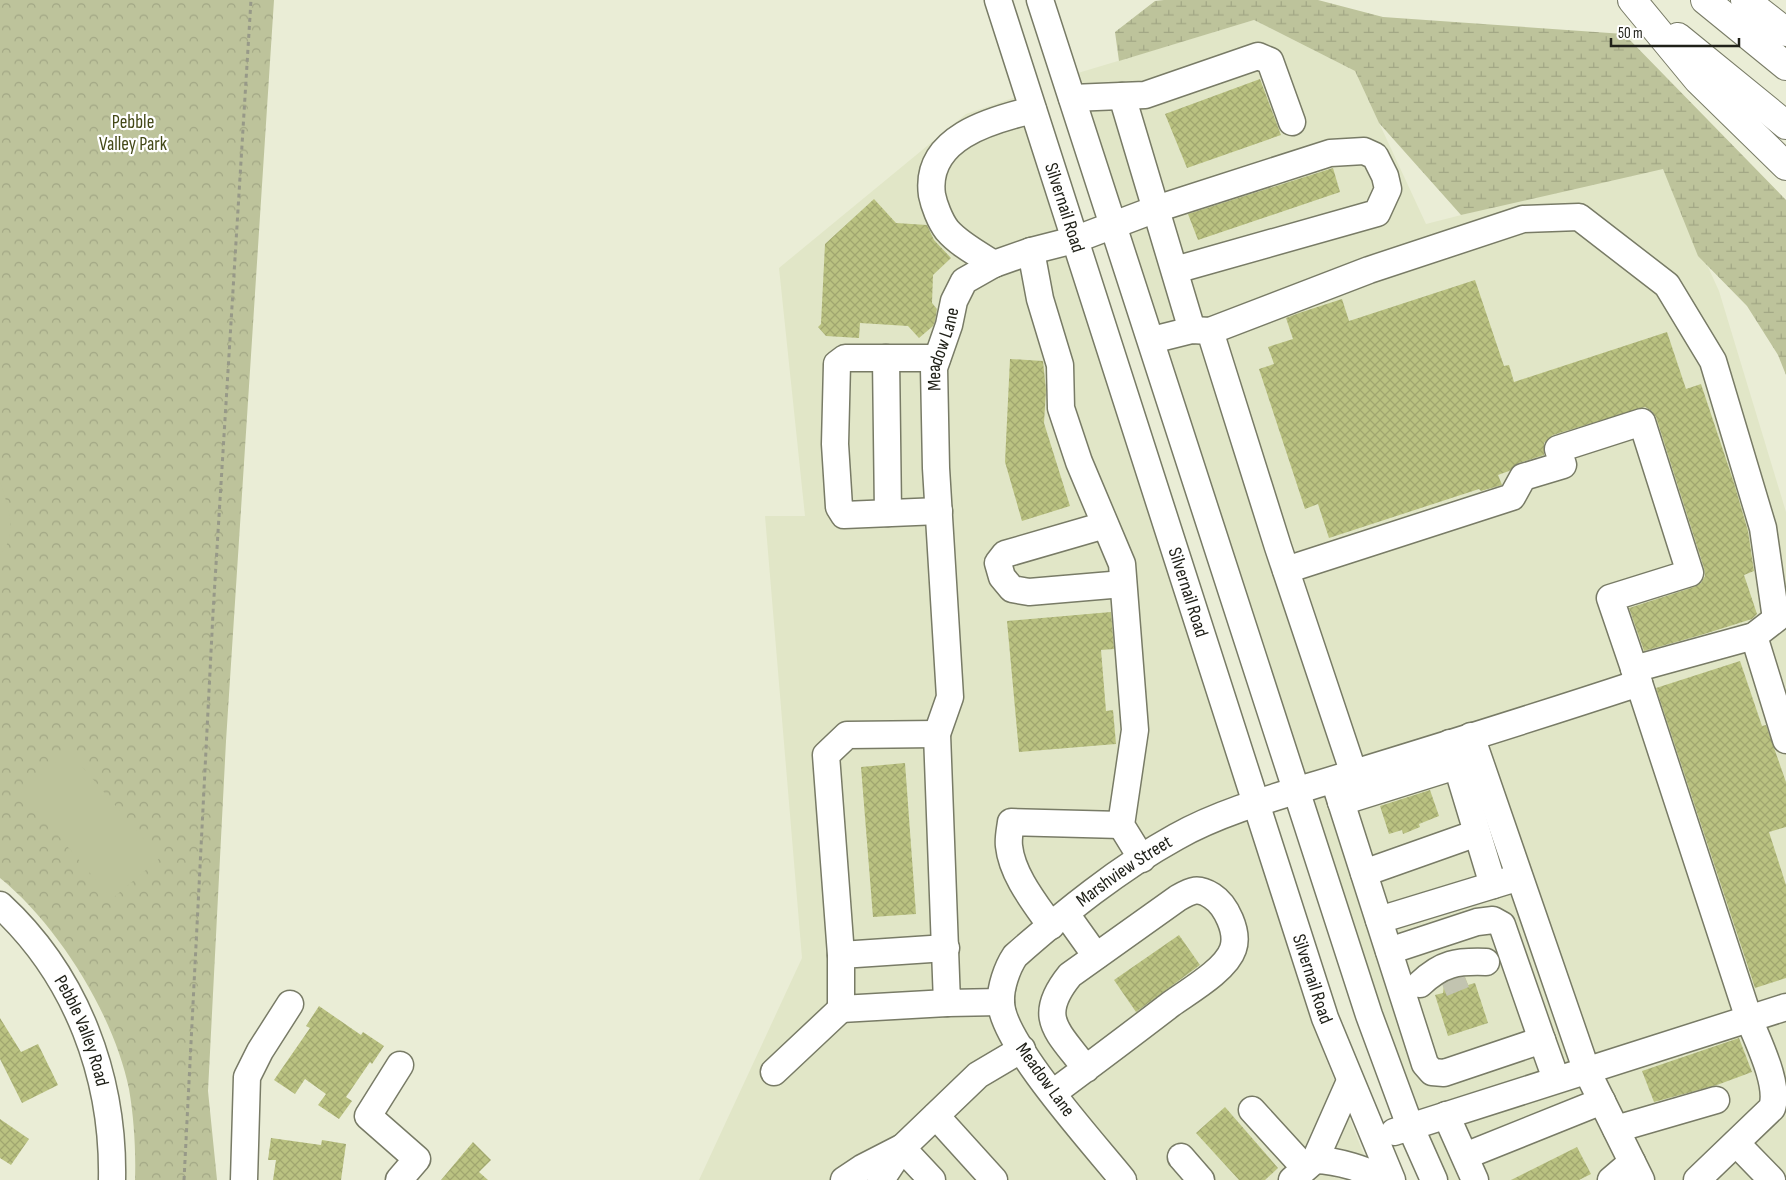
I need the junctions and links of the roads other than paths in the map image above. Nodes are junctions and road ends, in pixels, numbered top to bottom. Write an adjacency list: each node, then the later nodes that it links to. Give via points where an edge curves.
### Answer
1 (998, 0): 10 (street, Silvernail Road)
2 (1040, 0): 9 (street)
3 (1632, 0): 12 (highway); 13 (highway, via 1698,80)
4 (1705, 0): 7 (highway)
5 (1745, 0): 6 (highway)
6 (1786, 32)
7 (1786, 66)
8 (1122, 96): 9 (street); 11 (street, via 1145,95 1258,56 1270,61); 14 (street)
9 (1072, 98): 15 (street)
10 (1033, 110): 16 (street, via 993,120 954,140 942,156 932,172 931,183 933,202); 17 (street, Silvernail Road)
11 (1292, 122)
12 (1786, 125)
13 (1786, 166)
14 (1156, 209): 15 (street); 20 (street); 20 (street, via 1330,153 1364,151 1375,156 1385,176 1388,189 1377,213)
15 (1115, 226): 17 (street); 23 (street)
16 (946, 229): 19 (street); 21 (street, via 946,244 954,260)
17 (1074, 240): 18 (street); 38 (street, Silvernail Road)
18 (1031, 251): 19 (street); 28 (street, via 1040,299 1060,365 1062,408 1079,462)
19 (994, 264): 21 (street, Meadow Lane)
20 (1174, 270): 22 (street)
21 (970, 278): 25 (street, Meadow Lane, via 964,281 954,301)
22 (1201, 330): 23 (street); 29 (street); 31 (street, via 1523,219 1579,217 1667,285 1713,361 1763,528 1776,619)
23 (1152, 340): 37 (street)
24 (886, 358): 25 (street); 27 (street); 27 (street, via 845,358 837,364 835,444 839,507 844,515)
25 (937, 358): 26 (street, Meadow Lane, via 934,368)
26 (939, 511): 27 (street); 33 (street, Meadow Lane, via 950,696)
27 (888, 513)
28 (1105, 524): 30 (street, via 1122,564); 30 (street, via 1005,554 998,563 1002,578 1012,589 1029,592)
29 (1286, 570): 32 (street, via 1512,497 1523,477 1563,465 1558,449 1642,422 1690,573 1610,598); 36 (street)
30 (1124, 584): 39 (street, via 1135,730)
31 (1754, 636): 32 (street, Marshview Street); 34 (street)
32 (1637, 676): 35 (street, Marshview Street); 61 (street)
33 (937, 734): 48 (street); 51 (street, via 847,735 826,755)
34 (1786, 740)
35 (1459, 748): 36 (street, Marshview Street); 40 (street); 43 (street)
36 (1343, 785): 37 (street, Marshview Street); 42 (street)
37 (1297, 791): 38 (street, Marshview Street); 77 (street, via 1369,1015)
38 (1257, 804): 41 (street, Marshview Street, via 1177,836); 69 (street, Silvernail Road, via 1325,1018)
39 (1121, 825): 41 (street); 46 (street, via 1011,822 1009,846 1015,868 1028,893)
40 (1477, 833): 42 (street); 44 (street)
41 (1142, 859): 46 (street, Marshview Street)
42 (1364, 872): 47 (street)
43 (1520, 876): 44 (street); 66 (street)
44 (1493, 885): 47 (street)
45 (0, 905): 86 (street, Pebble Valley Road, via 43,953 74,1003 90,1038 107,1104)
46 (1058, 920): 52 (street); 54 (street, Marshview Street)
47 (1379, 920): 49 (street)
48 (946, 948): 51 (street); 57 (street)
49 (1389, 951): 50 (street, via 1477,922 1493,920 1502,925); 55 (street)
50 (1512, 953): 53 (street); 62 (street)
51 (841, 955): 60 (street)
52 (1096, 956): 65 (street, via 1070,975 1059,989 1051,1010 1056,1029); 65 (street, via 1193,890 1201,889 1222,904 1234,937 1234,948 1217,970)
53 (1486, 962): 55 (street); 55 (street, via 1460,961 1434,970)
54 (1009, 966): 56 (street, Meadow Lane)
55 (1432, 983): 62 (street, via 1425,1064 1432,1072 1444,1073)
56 (1001, 1002): 57 (street); 63 (street, Meadow Lane, via 1004,1018)
57 (947, 1003): 60 (street)
58 (290, 1004): 87 (street, via 247,1077)
59 (1786, 1007): 61 (street)
60 (841, 1009): 67 (street)
61 (1750, 1019): 66 (street); 70 (street, via 1770,1074)
62 (1542, 1040): 68 (street)
63 (1022, 1049): 71 (street, Meadow Lane); 76 (street, via 978,1075)
64 (400, 1065): 88 (street, via 368,1116 417,1159)
65 (1086, 1068): 71 (street)
66 (1586, 1070): 68 (street); 73 (street)
67 (774, 1072)
68 (1556, 1079): 75 (street)
69 (1350, 1081): 79 (street, Silvernail Road); 84 (street)
70 (1779, 1082): 80 (street, via 1772,1108)
71 (1053, 1093): 93 (street, Meadow Lane)
72 (1716, 1100): 78 (street)
73 (1594, 1104): 78 (street); 82 (street); 85 (street)
74 (1252, 1110): 84 (street)
75 (1446, 1115): 77 (street); 82 (street)
76 (936, 1116): 81 (street); 92 (street)
77 (1410, 1126): 79 (street); 96 (street)
78 (1616, 1129): 85 (street)
79 (1374, 1138): 95 (street, Silvernail Road)
80 (1736, 1142): 98 (street); 99 (street)
81 (902, 1148): 89 (street); 90 (street); 91 (street)
82 (1465, 1156): 97 (street)
83 (1180, 1157): 94 (street)
84 (1307, 1172): 95 (street, via 1332,1160)
85 (1626, 1174)
86 (112, 1180)
87 (244, 1180)
88 (399, 1180)
89 (844, 1180)
90 (882, 1180)
91 (932, 1180)
92 (994, 1180)
93 (1122, 1180)
94 (1201, 1180)
95 (1391, 1180)
96 (1434, 1180)
97 (1476, 1180)
98 (1697, 1180)
99 (1772, 1180)

